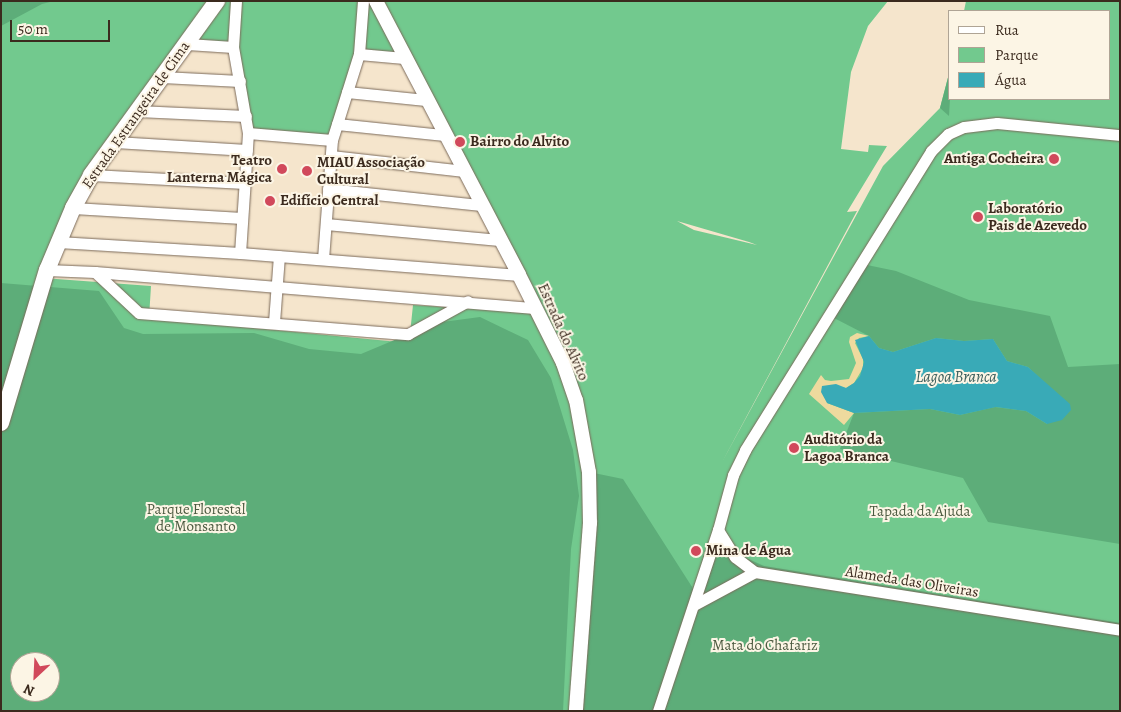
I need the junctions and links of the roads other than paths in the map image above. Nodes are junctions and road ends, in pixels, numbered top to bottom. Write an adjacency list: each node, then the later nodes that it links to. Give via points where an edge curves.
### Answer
1 (217, 1): 5 (main road, Estrada Estrangeira de Cima)
2 (236, 1): 6 (street)
3 (363, 1): 7 (street)
4 (376, 1): 8 (street, Estrada do Alvito)
5 (186, 44): 6 (street); 9 (main road, Estrada Estrangeira de Cima)
6 (233, 47): 10 (street)
7 (359, 54): 8 (street); 11 (street)
8 (404, 58): 12 (street, Estrada do Alvito)
9 (162, 77): 10 (street); 13 (main road, Estrada Estrangeira de Cima)
10 (240, 80): 14 (street)
11 (347, 92): 12 (street); 15 (street)
12 (426, 100): 18 (street, Estrada do Alvito)
13 (137, 111): 14 (street); 20 (main road, Estrada Estrangeira de Cima)
14 (246, 116): 16 (street)
15 (337, 124): 18 (street); 19 (street)
16 (248, 133): 19 (street); 21 (street)
17 (1120, 135): 44 (street, via 997,123 964,127 948,134 931,151 745,450 733,476)
18 (444, 136): 23 (street, Estrada do Alvito)
19 (332, 140): 22 (street)
20 (115, 142): 21 (street); 24 (main road, Estrada Estrangeira de Cima)
21 (247, 150): 25 (street)
22 (331, 156): 23 (street); 26 (street)
23 (464, 171): 27 (street, Estrada do Alvito)
24 (91, 175): 25 (street); 28 (main road, Estrada Estrangeira de Cima)
25 (245, 183): 29 (street)
26 (328, 190): 27 (street); 30 (street)
27 (481, 205): 31 (street, Estrada do Alvito)
28 (73, 208): 29 (street); 32 (main road, Estrada Estrangeira de Cima)
29 (242, 218): 33 (street)
30 (326, 224): 31 (street); 35 (street)
31 (499, 240): 38 (street, Estrada do Alvito)
32 (58, 242): 33 (street); 36 (main road, Estrada Estrangeira de Cima)
33 (240, 253): 34 (street)
34 (279, 256): 35 (street); 39 (street)
35 (322, 259): 38 (street)
36 (47, 270): 37 (street); 43 (main road, Estrada Estrangeira de Cima)
37 (95, 272): 39 (street); 42 (street, via 139,313)
38 (520, 275): 41 (street, Estrada do Alvito)
39 (276, 286): 40 (street); 42 (street)
40 (468, 301): 41 (street); 42 (street, via 408,334)
41 (535, 308): 48 (street, Estrada do Alvito, via 563,363 576,400 589,472 590,523)
42 (274, 322)
43 (1, 423)
44 (718, 530): 45 (street, Alameda das Oliveiras, via 735,557); 46 (street)
45 (755, 572): 46 (street); 47 (street, Alameda das Oliveiras)
46 (694, 605): 49 (street)
47 (1120, 630)
48 (576, 711)
49 (658, 711)

